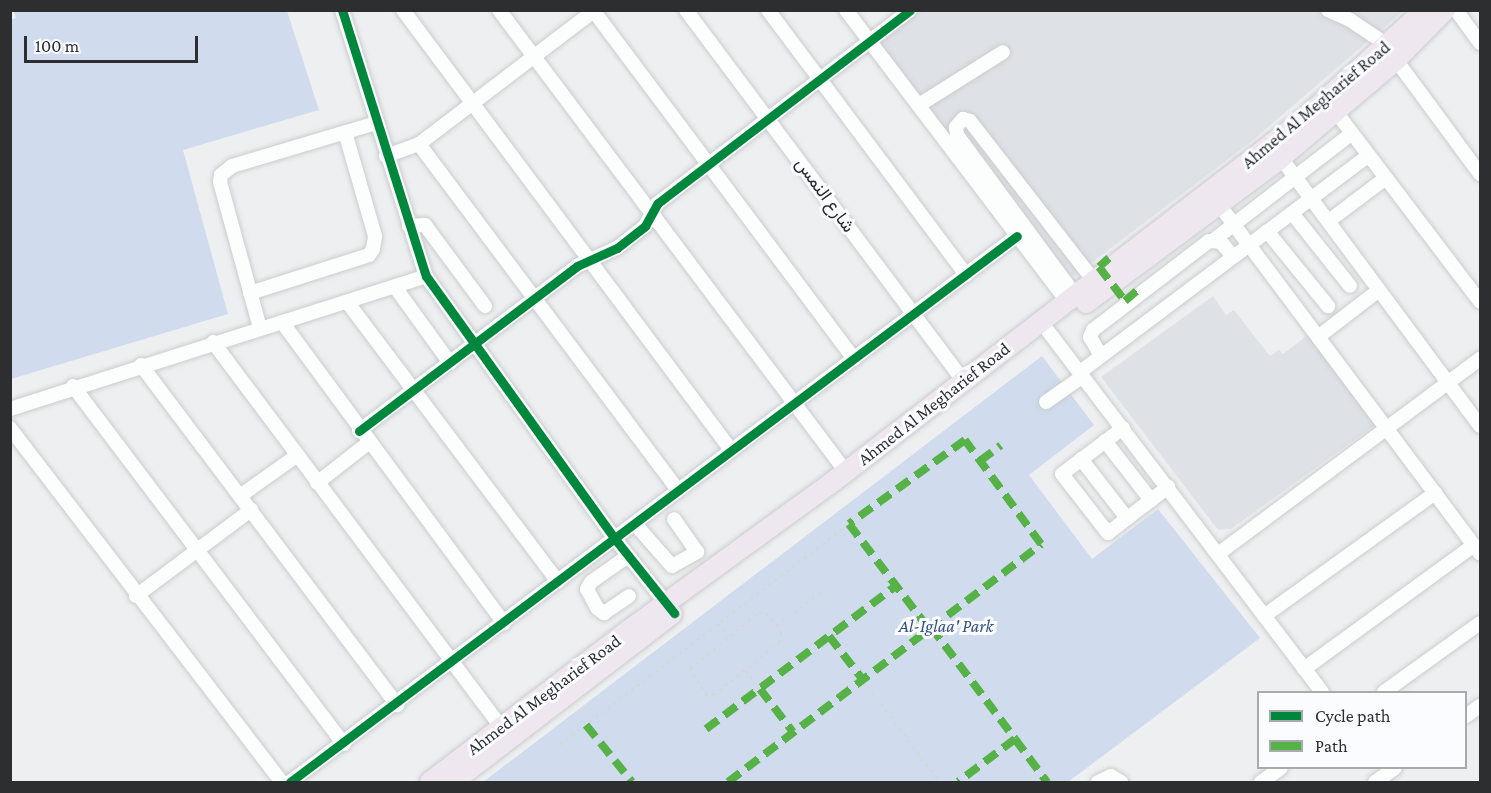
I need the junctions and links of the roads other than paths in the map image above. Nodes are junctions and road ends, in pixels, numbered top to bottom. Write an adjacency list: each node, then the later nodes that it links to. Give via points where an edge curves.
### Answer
1 (342, 10): 23 (street)
2 (404, 10): 19 (street)
3 (499, 10): 17 (street)
4 (686, 10): 22 (street, شارع النمس)
5 (768, 10): 18 (street)
6 (846, 10): 13 (street)
7 (910, 10): 13 (street)
8 (1328, 10): 16 (street, via 1350,20)
9 (1425, 10): 16 (highway, Ahmed Al Megharief Road)
10 (1445, 10): 16 (highway, Ahmed Al Megharief Road)
11 (1456, 10): 14 (street)
12 (594, 11): 17 (street); 30 (street)
13 (870, 42): 18 (street); 20 (street)
14 (1480, 43)
15 (1003, 52): 20 (street)
16 (1392, 53): 21 (highway, Ahmed Al Megharief Road); 31 (street); 39 (highway, Ahmed Al Megharief Road, via 1300,122)
17 (535, 58): 19 (street); 36 (street)
18 (821, 80): 22 (street); 48 (street)
19 (473, 104): 26 (street); 47 (street)
20 (919, 105): 43 (street)
21 (1336, 112): 25 (street); 29 (highway, Ahmed Al Megharief Road)
22 (769, 120): 30 (street); 61 (street, شارع النمس)
23 (376, 123): 24 (street); 28 (street)
24 (345, 132): 54 (street, via 375,236 373,249 369,255); 54 (street, via 232,166 222,175 220,182)
25 (1352, 133): 27 (street); 32 (street)
26 (418, 144): 28 (street); 56 (street)
27 (1369, 155): 33 (street); 34 (street)
28 (386, 156): 41 (street)
29 (1281, 158): 32 (street); 35 (highway, Ahmed Al Megharief Road)
30 (710, 165): 36 (street); 69 (street)
31 (1480, 174)
32 (1296, 176): 34 (street); 40 (street)
33 (1386, 178): 38 (street); 57 (street)
34 (1312, 197): 37 (street); 38 (street)
35 (1220, 206): 39 (highway, Ahmed Al Megharief Road); 40 (street)
36 (651, 212): 47 (street, via 645,226 617,248); 79 (street)
37 (1292, 213): 42 (street); 51 (street)
38 (1330, 220): 53 (street)
39 (1184, 222): 50 (highway, Ahmed Al Megharief Road); 64 (highway, Ahmed Al Megharief Road)
40 (1234, 224): 44 (street); 45 (street)
41 (409, 226): 49 (street); 59 (street, via 425,225)
42 (1267, 231): 45 (street); 60 (street)
43 (1017, 236): 48 (street); 55 (street)
44 (1215, 239): 46 (street); 68 (street, via 1093,330 1090,337)
45 (1250, 244): 46 (street); 65 (street)
46 (1233, 257): 68 (street)
47 (589, 260): 56 (street); 88 (street)
48 (966, 275): 61 (street)
49 (426, 276): 52 (street); 67 (street)
50 (1094, 281): 55 (highway, Ahmed Al Megharief Road); 55 (street, via 970,121 963,119 956,127 957,135)
51 (1350, 286)
52 (395, 287): 58 (street); 71 (street)
53 (1378, 290): 65 (street); 76 (street)
54 (250, 293): 63 (street)
55 (1071, 298): 74 (highway, Ahmed Al Megharief Road)
56 (535, 299): 67 (street); 94 (street)
57 (1480, 302)
58 (348, 303): 62 (street); 77 (street)
59 (485, 306)
60 (1328, 306)
61 (913, 314): 69 (street); 74 (street, شارع النمس)
62 (282, 321): 63 (street); 84 (street)
63 (260, 328): 66 (street)
64 (1048, 331): 73 (street); 110 (highway, Ahmed Al Megharief Road)
65 (1318, 337): 85 (street)
66 (213, 342): 72 (street); 89 (street)
67 (473, 345): 71 (street); 102 (street)
68 (1101, 356): 73 (street)
69 (854, 359): 79 (street)
70 (1480, 359): 76 (street)
71 (450, 363): 77 (street)
72 (141, 365): 75 (street); 96 (street)
73 (1081, 374): 78 (street); 83 (street)
74 (963, 380): 91 (highway, Ahmed Al Megharief Road)
75 (73, 386): 80 (street); 103 (street)
76 (1449, 386): 81 (street); 85 (street)
77 (414, 390): 84 (street); 107 (street)
78 (1046, 402)
79 (794, 404): 88 (street); 91 (street)
80 (10, 409)
81 (1480, 426)
82 (10, 428): 108 (street)
83 (1123, 428): 86 (street); 93 (street)
84 (359, 431): 87 (street)
85 (1388, 431): 95 (street); 105 (street)
86 (1105, 441): 90 (street); 97 (street)
87 (368, 443): 92 (street); 112 (street)
88 (731, 450): 94 (street)
89 (296, 456): 92 (street); 96 (street)
90 (1081, 459): 100 (street); 100 (street, via 1062,474 1108,533)
91 (846, 472): 110 (highway, Ahmed Al Megharief Road)
92 (316, 483): 114 (street)
93 (1168, 488): 97 (street); 105 (street)
94 (678, 490): 101 (street)
95 (1435, 493): 104 (street); 111 (street)
96 (240, 496): 98 (street)
97 (1151, 500): 100 (street)
98 (251, 510): 103 (street); 118 (street)
99 (674, 519): 101 (street, via 697,552 672,566)
100 (1127, 519)
101 (635, 524): 102 (street)
102 (615, 539): 106 (street); 107 (street)
103 (197, 549): 108 (street); 122 (street)
104 (1477, 549): 115 (street)
105 (1218, 554): 111 (street)
106 (628, 556): 109 (street, via 587,589 604,613); 110 (street)
107 (558, 582): 112 (street)
108 (136, 596): 126 (street)
109 (630, 596)
110 (670, 608): 121 (highway, Ahmed Al Megharief Road); 129 (highway, Ahmed Al Megharief Road)
111 (1264, 616): 115 (street)
112 (504, 623): 114 (street)
113 (1480, 623): 117 (street)
114 (452, 663): 118 (street); 121 (street)
115 (1304, 669): 116 (street)
116 (1320, 691)
117 (1387, 691)
118 (397, 705): 122 (street)
119 (1480, 705): 120 (street)
120 (1467, 715)
121 (501, 727): 128 (highway, Ahmed Al Megharief Road)
122 (344, 744): 127 (street)
123 (1280, 769): 132 (street)
124 (1393, 769): 125 (street)
125 (1380, 777)
126 (282, 783)
127 (290, 783)
128 (430, 783)
129 (453, 783)
130 (1098, 783): 131 (street, via 1111,776)
131 (1121, 783)
132 (1261, 783)

